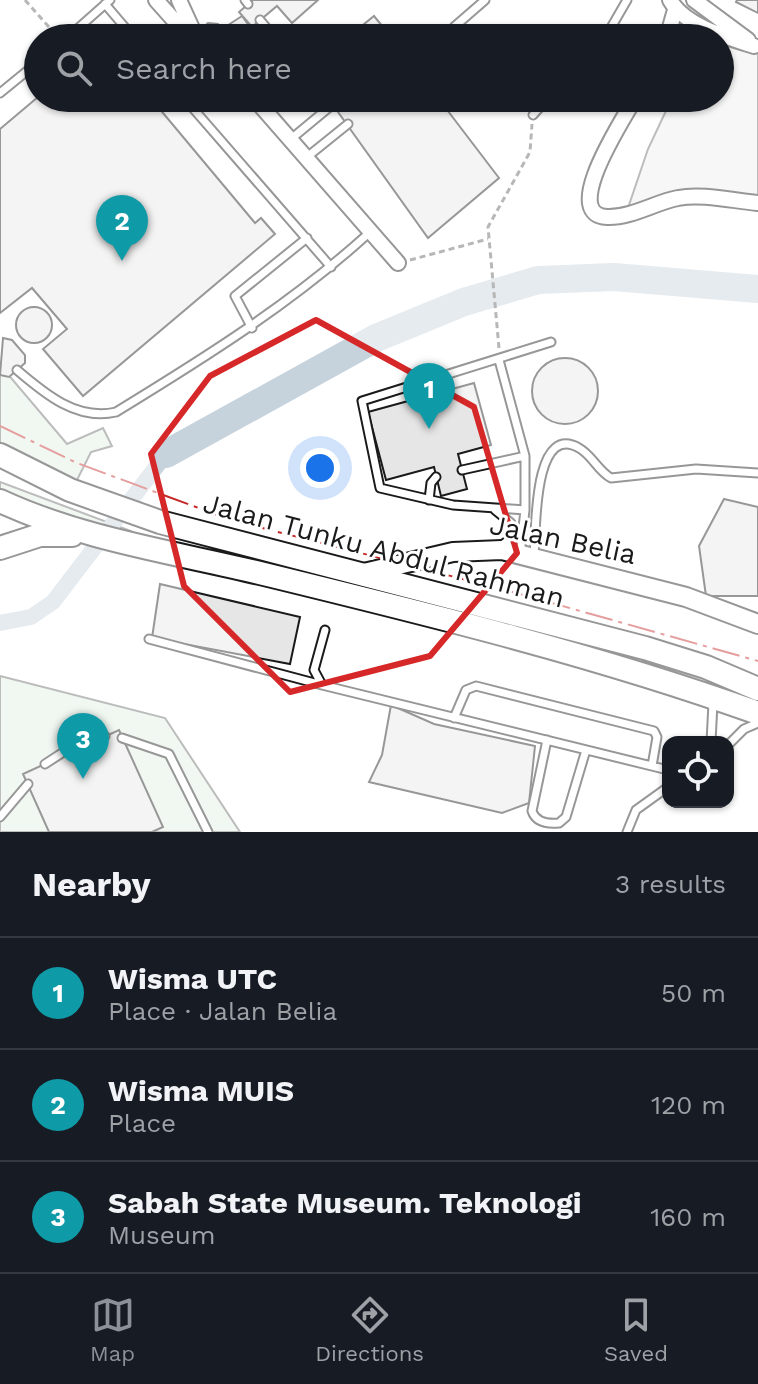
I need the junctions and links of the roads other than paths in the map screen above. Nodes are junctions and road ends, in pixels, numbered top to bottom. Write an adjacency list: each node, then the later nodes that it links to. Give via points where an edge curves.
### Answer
1 (156, 0): 11 (street)
2 (179, 0): 12 (street)
3 (485, 0): 14 (lane)
4 (627, 0): 15 (lane)
5 (694, 0): 17 (street)
6 (107, 2): 9 (lane); 10 (lane)
7 (672, 5): 16 (street)
8 (260, 20): 13 (lane)
9 (83, 24)
10 (124, 24)
11 (177, 24)
12 (190, 24)
13 (263, 24)
14 (457, 24)
15 (613, 24)
16 (702, 24)
17 (730, 24)
18 (734, 28): 20 (street)
19 (734, 39): 20 (street)
20 (756, 47)
21 (24, 73): 22 (lane)
22 (0, 93)
23 (196, 112): 34 (lane)
24 (267, 112): 30 (street)
25 (324, 112): 30 (lane)
26 (536, 112): 28 (lane)
27 (628, 112): 32 (street, via 588,188 591,208 598,214 616,216 682,197)
28 (533, 115)
29 (348, 124): 31 (lane)
30 (291, 139): 31 (street)
31 (307, 157): 33 (street)
32 (758, 203)
33 (369, 233): 35 (street); 36 (lane)
34 (307, 238): 36 (lane); 37 (lane, via 235,296)
35 (398, 263)
36 (331, 267): 37 (lane)
37 (252, 328): 40 (lane, via 116,412 97,416 52,400)
38 (551, 342): 39 (lane)
39 (499, 360): 41 (lane); 46 (lane, via 362,401 380,488)
40 (17, 370)
41 (525, 456): 43 (lane); 49 (lane)
42 (4, 458): 54 (main road, Jalan Tunku Abdul Rahman, via 70,490 160,522)
43 (462, 470)
44 (758, 473): 53 (lane, via 696,469 611,478 581,449 562,447 541,469)
45 (436, 477): 46 (lane)
46 (429, 500): 48 (lane)
47 (0, 501): 50 (main road)
48 (493, 508): 49 (lane); 52 (lane, via 507,518 512,531 511,538)
49 (525, 510): 53 (lane)
50 (55, 528): 51 (main road); 60 (main road, Jalan Tunku Abdul Rahman, via 358,597)
51 (0, 548)
52 (492, 549): 53 (street, Jalan Belia); 54 (street, Jalan Belia)
53 (527, 555): 55 (street, Jalan Belia, via 686,597)
54 (353, 574): 59 (main road, Jalan Tunku Abdul Rahman, via 645,648)
55 (758, 624)
56 (325, 630): 58 (lane, via 314,670)
57 (149, 639): 58 (lane)
58 (322, 685): 62 (lane)
59 (758, 689)
60 (713, 697): 61 (main road, Jalan Tunku Abdul Rahman); 65 (lane)
61 (758, 713)
62 (454, 718): 68 (lane); 71 (lane, via 466,690 476,686 654,731)
63 (758, 723): 67 (lane)
64 (105, 736): 70 (lane, via 85,738)
65 (711, 736)
66 (122, 738): 76 (lane, via 169,754)
67 (734, 739)
68 (547, 740): 69 (lane); 69 (lane, via 532,811 545,823 566,817)
69 (586, 750): 71 (lane)
70 (45, 764)
71 (652, 766): 72 (lane)
72 (662, 768)
73 (28, 784): 75 (lane)
74 (662, 791): 77 (lane, via 636,810)
75 (0, 817)
76 (208, 832)
77 (627, 832)

